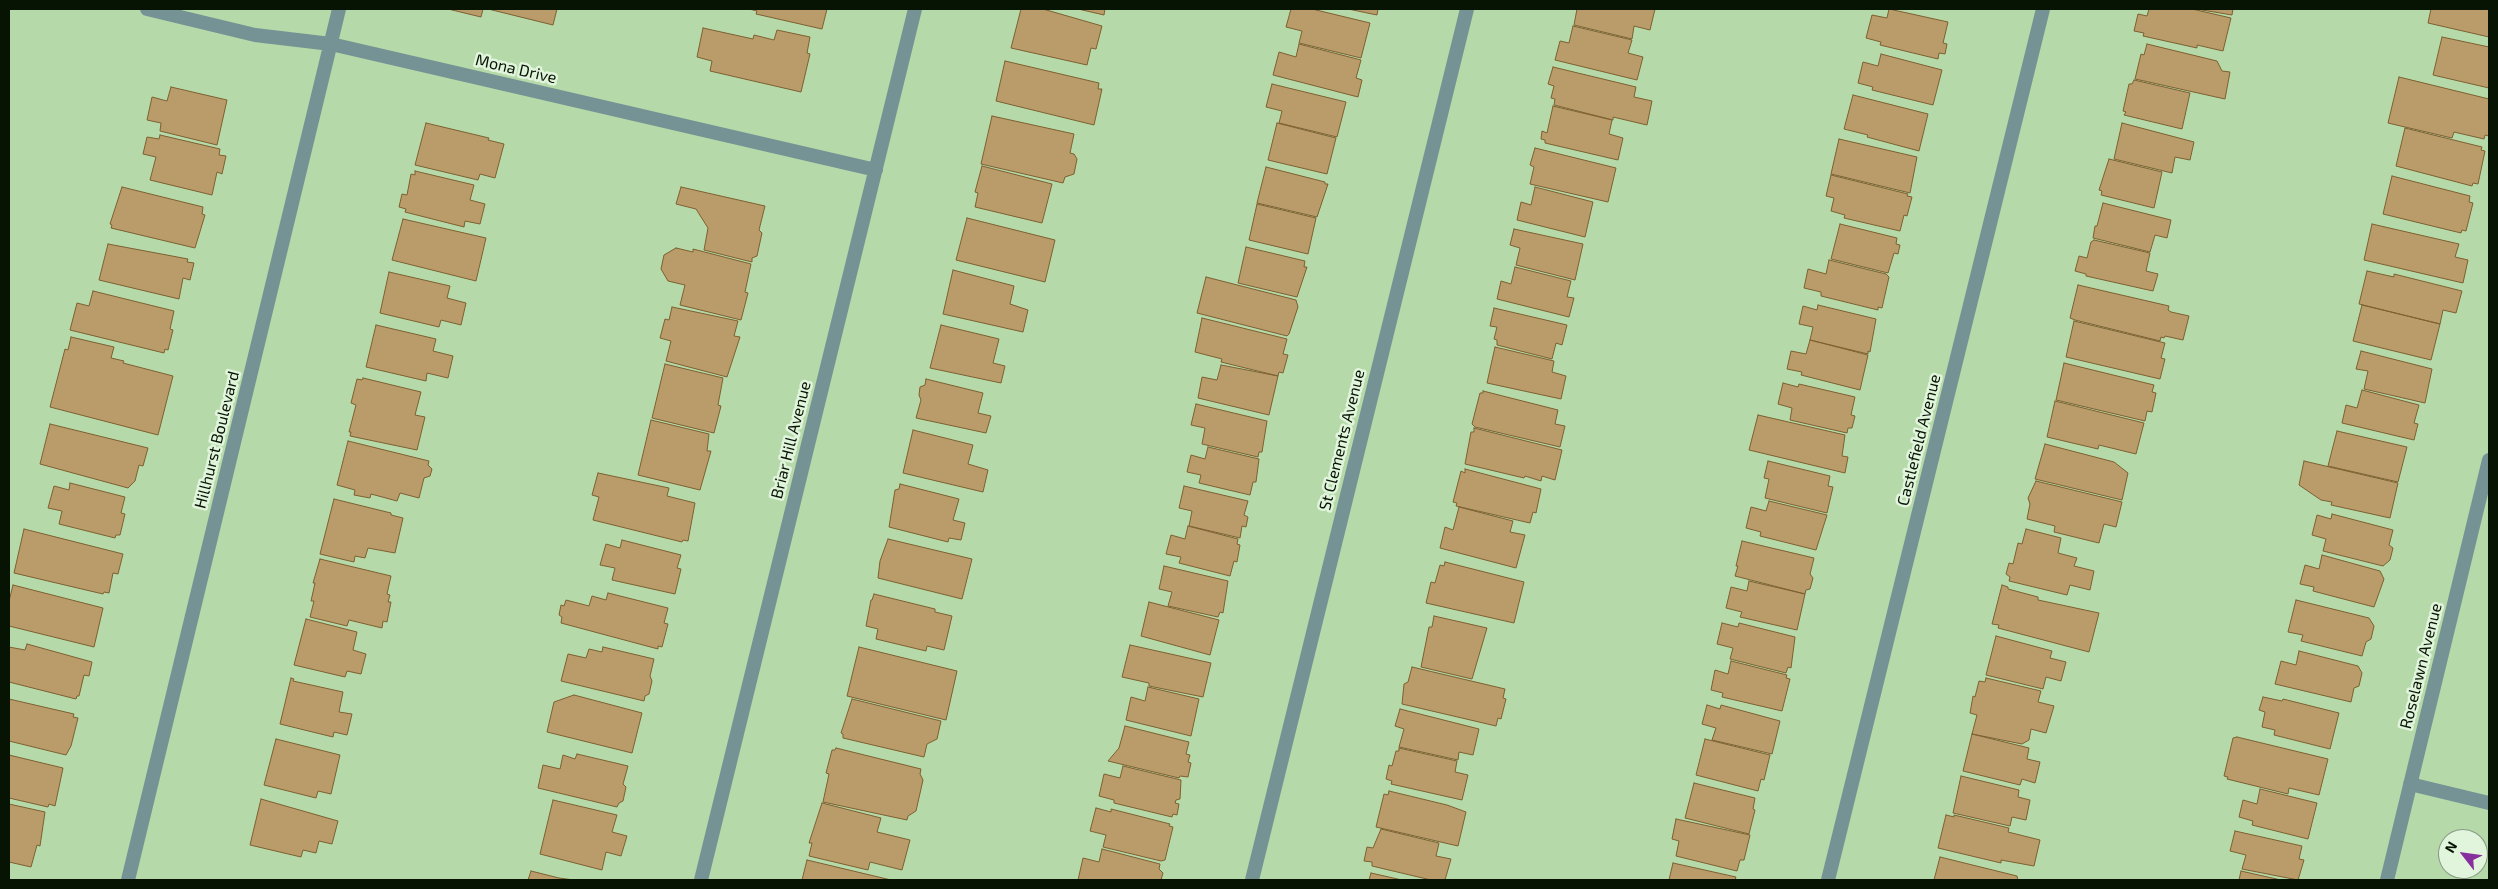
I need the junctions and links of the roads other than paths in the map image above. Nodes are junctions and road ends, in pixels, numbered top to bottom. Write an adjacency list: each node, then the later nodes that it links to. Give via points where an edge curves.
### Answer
1 (148, 9): 6 (street, Mona Drive, via 255,34)
2 (339, 9): 6 (street, Hillhurst Boulevard)
3 (914, 9): 7 (street, Briar Hill Avenue)
4 (1466, 9): 13 (street, St Clements Avenue)
5 (2043, 9): 14 (street, Castlefield Avenue)
6 (331, 44): 7 (street, Mona Drive); 11 (street, Hillhurst Boulevard)
7 (876, 170): 12 (street, Briar Hill Avenue)
8 (2489, 460): 9 (street, Roselawn Avenue)
9 (2410, 784): 10 (street); 15 (street, Roselawn Avenue)
10 (2489, 803)
11 (128, 880)
12 (701, 880)
13 (1252, 880)
14 (1828, 880)
15 (2387, 880)

